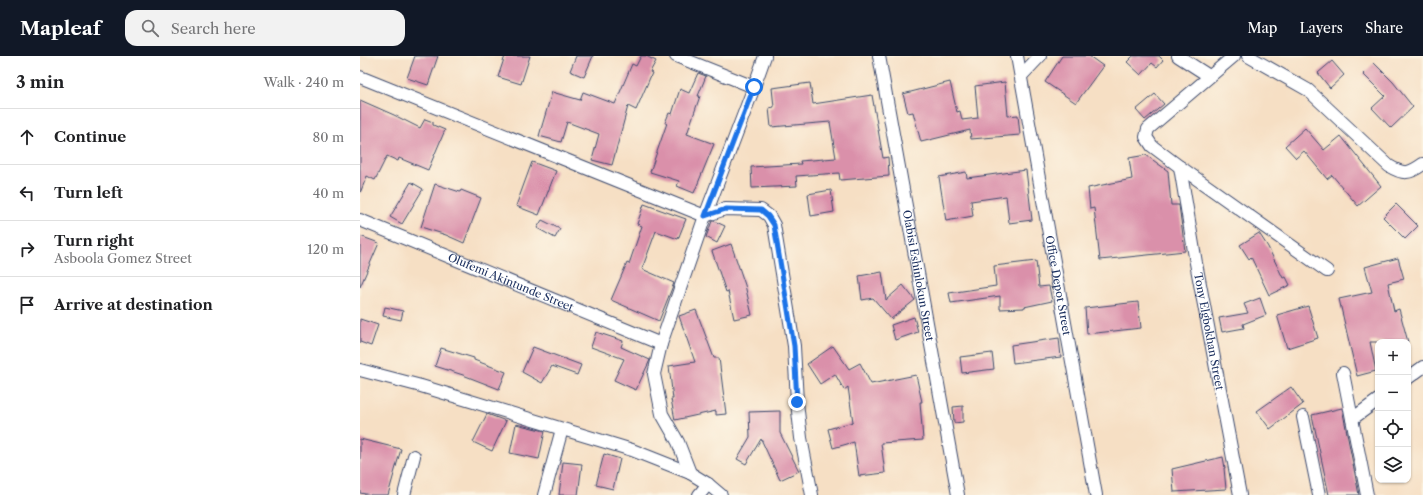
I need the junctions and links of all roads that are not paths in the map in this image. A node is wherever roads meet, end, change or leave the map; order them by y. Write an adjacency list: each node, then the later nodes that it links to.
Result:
1 (676, 56): 12 (street)
2 (765, 56): 12 (street)
3 (879, 56): 35 (street, Olabisi Eshinlokun Street)
4 (1017, 56): 9 (street)
5 (1040, 56): 9 (street)
6 (1178, 56): 10 (street)
7 (1234, 56): 10 (street)
8 (1248, 56): 13 (street)
9 (1021, 76): 36 (street, Office Depot Street)
10 (1209, 76): 14 (street)
11 (360, 77): 15 (street)
12 (754, 87): 15 (street)
13 (1423, 164)
14 (1180, 168): 17 (street); 37 (street, Tony Elgbokhan Street)
15 (705, 216): 18 (street); 34 (street)
16 (360, 220): 18 (street, Olufemi Akintunde Street)
17 (1327, 270)
18 (661, 344): 28 (street)
19 (1423, 367): 22 (street)
20 (360, 370): 26 (street)
21 (1343, 373): 25 (street)
22 (1411, 376)
23 (1375, 402): 25 (street)
24 (1303, 417): 38 (street)
25 (1352, 419): 39 (street)
26 (562, 429): 28 (street); 31 (street)
27 (414, 456): 30 (street)
28 (690, 473): 29 (street)
29 (708, 484): 32 (street); 33 (street)
30 (404, 495)
31 (544, 495)
32 (699, 495)
33 (721, 495)
34 (812, 495)
35 (958, 495)
36 (1096, 495)
37 (1240, 495)
38 (1319, 495)
39 (1367, 495)

